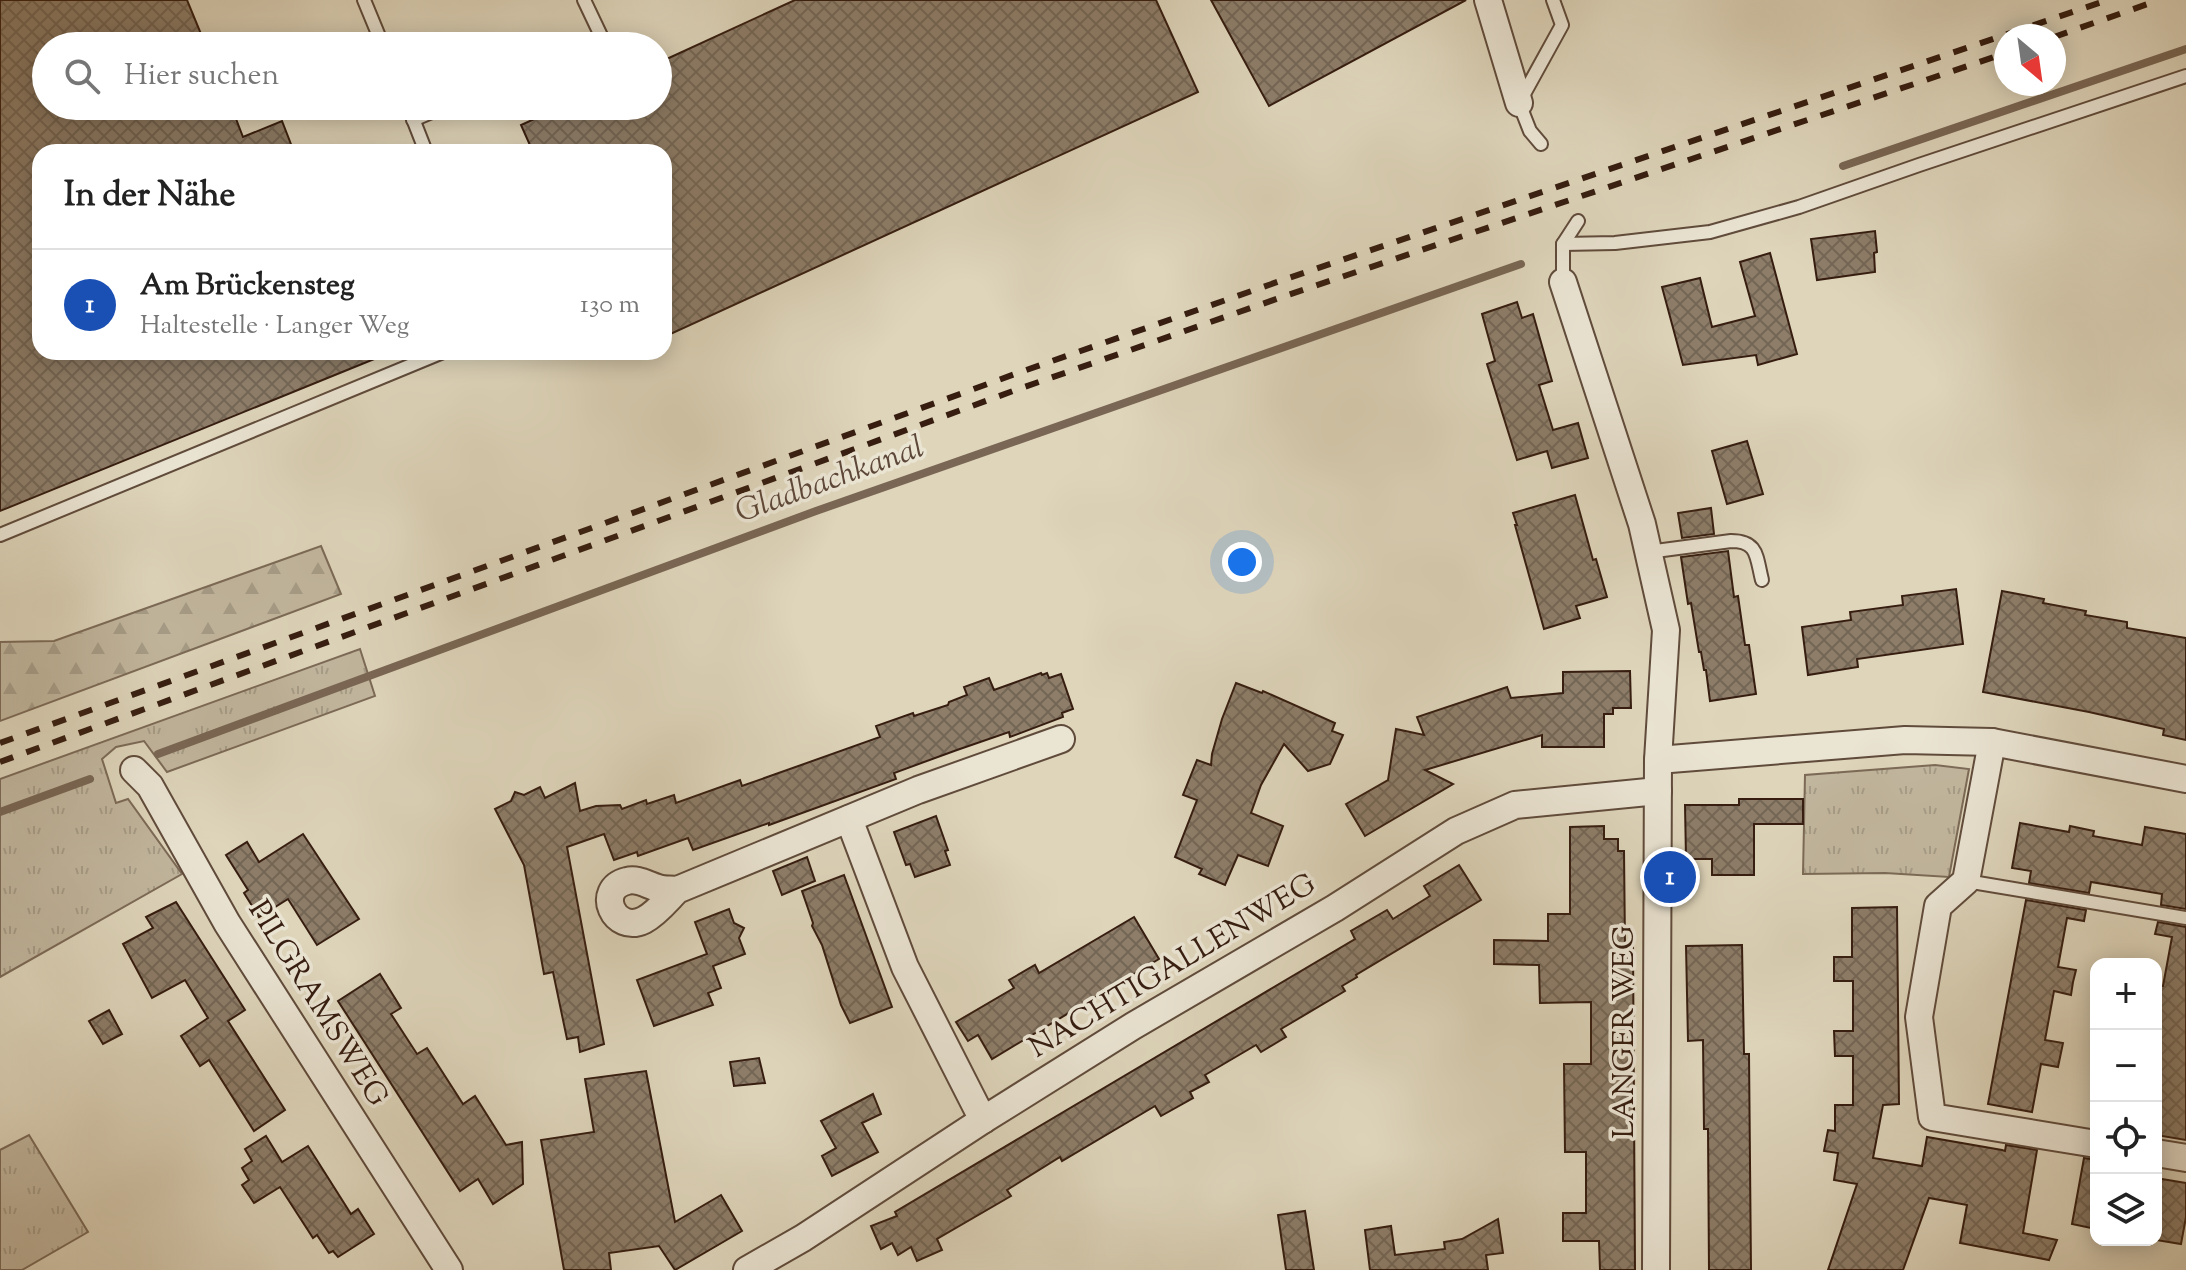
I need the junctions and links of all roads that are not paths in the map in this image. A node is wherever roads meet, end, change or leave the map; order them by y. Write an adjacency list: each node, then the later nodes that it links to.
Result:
1 (364, 0): 5 (lane)
2 (584, 0): 6 (lane)
3 (1488, 0): 8 (street)
4 (1553, 0): 8 (lane)
5 (377, 32)
6 (599, 32)
7 (2186, 76): 13 (lane)
8 (1519, 103): 11 (lane)
9 (413, 120): 10 (lane)
10 (423, 144)
11 (1541, 144)
12 (1578, 221): 13 (lane)
13 (1563, 244): 14 (lane)
14 (1563, 282): 17 (street, LANGER WEG)
15 (424, 360): 16 (lane)
16 (0, 535)
17 (1648, 552): 18 (lane); 21 (street, LANGER WEG)
18 (1762, 580)
19 (1061, 739): 25 (street)
20 (1992, 742): 21 (street); 23 (street); 26 (street)
21 (1658, 760): 24 (street, LANGER WEG)
22 (134, 770): 33 (street, PILGRAMSWEG)
23 (2186, 779)
24 (1658, 791): 29 (street, NACHTIGALLENWEG); 35 (street, LANGER WEG)
25 (849, 819): 27 (street); 29 (street)
26 (1966, 881): 28 (lane); 30 (street)
27 (677, 890)
28 (2186, 918)
29 (983, 1120): 34 (street, NACHTIGALLENWEG)
30 (2090, 1143)
31 (2162, 1154): 32 (street)
32 (2186, 1158)
33 (449, 1270)
34 (747, 1270)
35 (1656, 1270)

